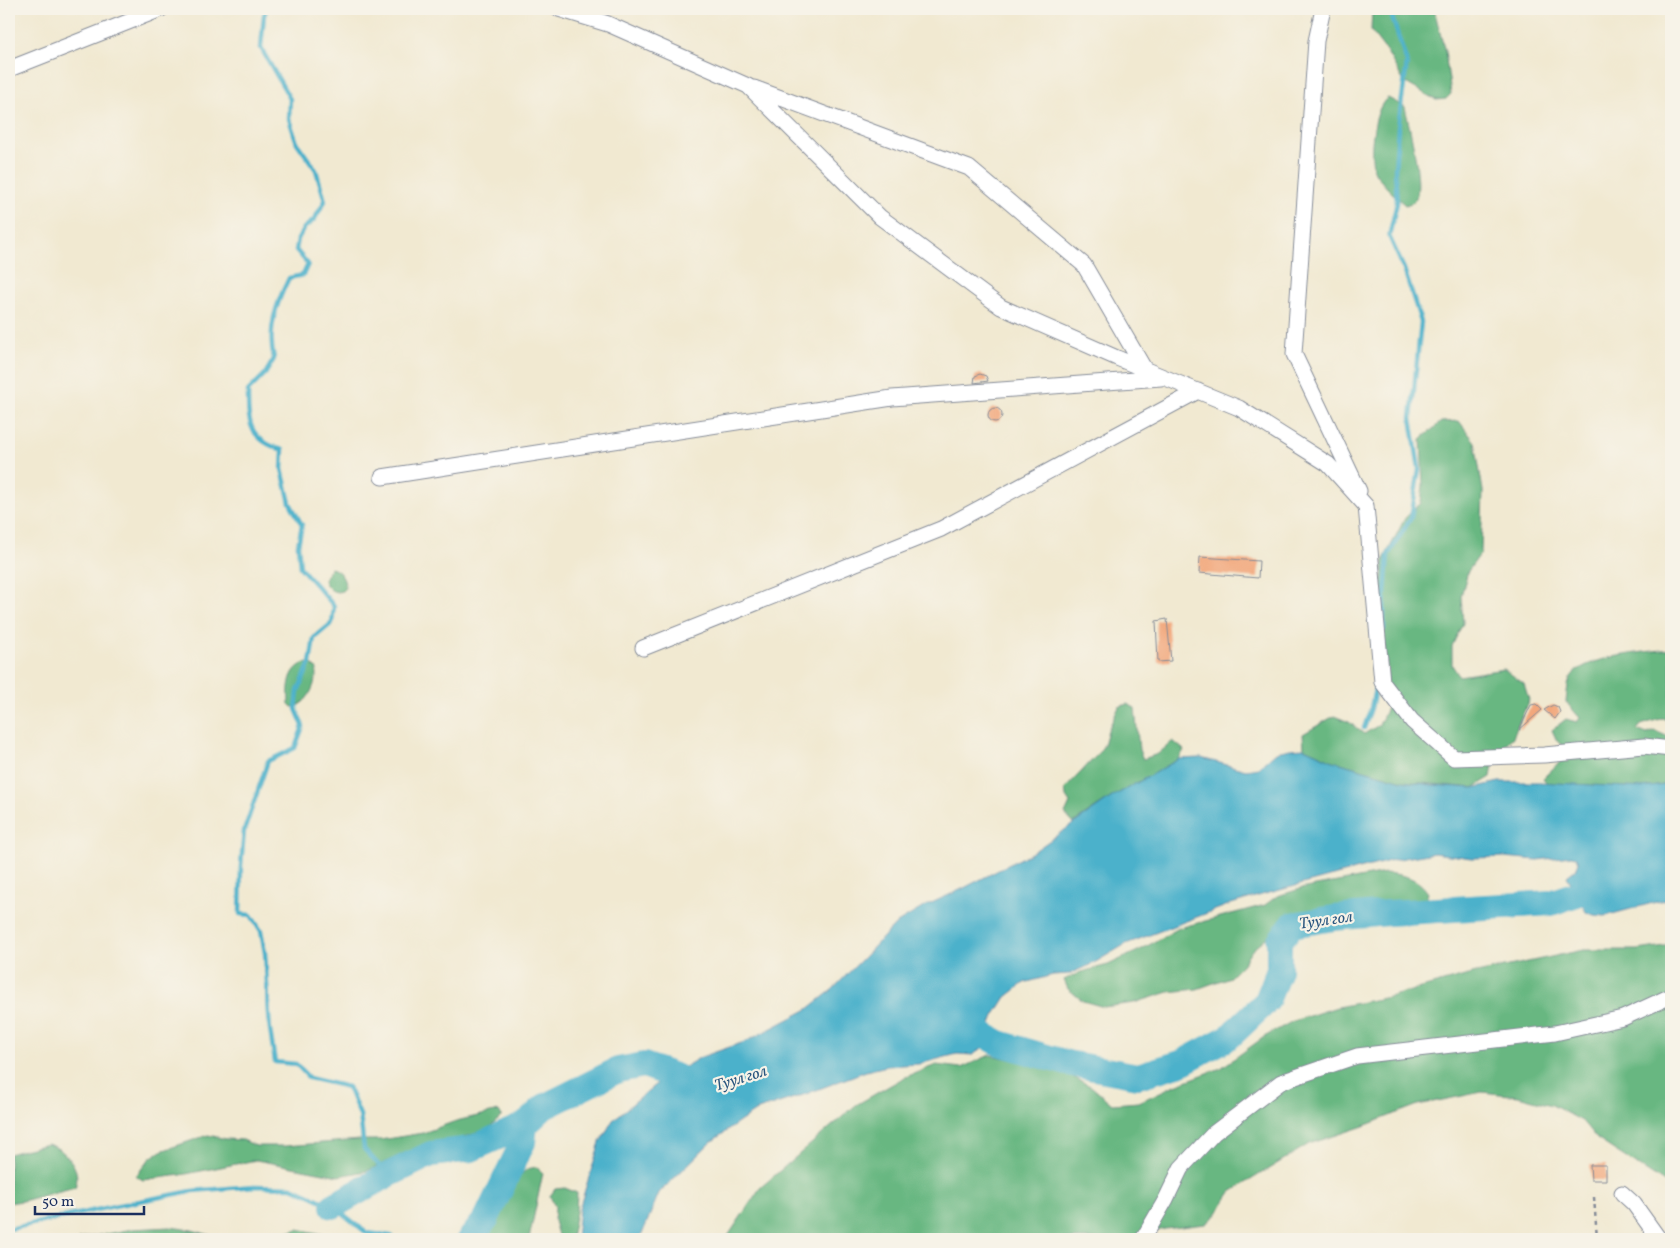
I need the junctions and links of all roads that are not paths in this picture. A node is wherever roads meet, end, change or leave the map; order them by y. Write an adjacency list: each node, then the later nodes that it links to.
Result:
1 (161, 9): 4 (street)
2 (559, 9): 5 (street)
3 (1323, 9): 10 (street)
4 (9, 69)
5 (748, 86): 6 (street); 6 (street)
6 (1145, 370): 7 (street)
7 (1165, 378): 8 (street); 9 (street)
8 (1198, 392): 10 (street); 11 (street)
9 (382, 477)
10 (1366, 506): 12 (street)
11 (643, 648)
12 (1671, 749)
13 (1671, 996): 15 (street)
14 (1622, 1193): 16 (street)
15 (1143, 1239)
16 (1659, 1239)

